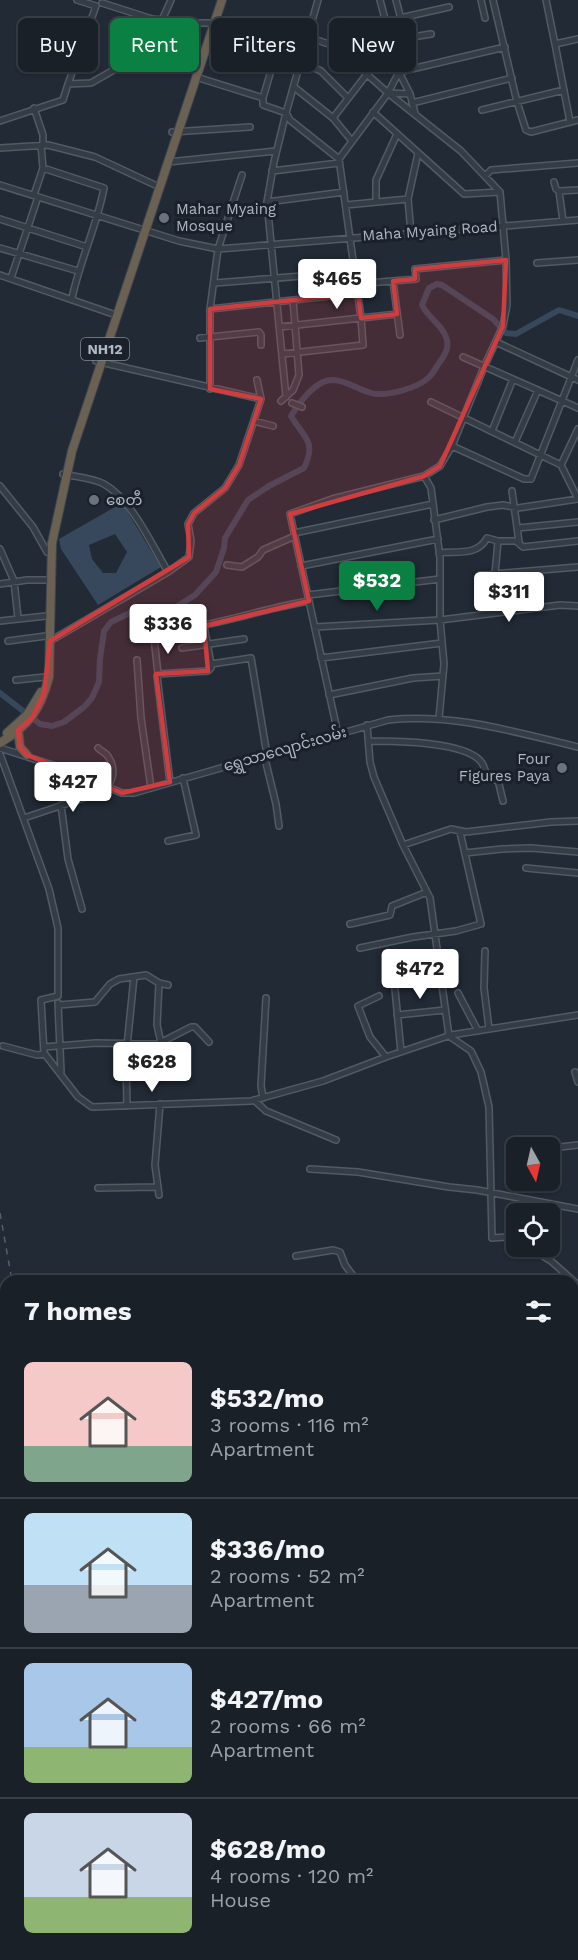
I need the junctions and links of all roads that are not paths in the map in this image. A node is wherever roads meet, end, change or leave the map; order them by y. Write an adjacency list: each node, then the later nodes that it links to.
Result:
1 (77, 0): 12 (street)
2 (171, 0): 11 (street)
3 (216, 0): 18 (highway, NH12)
4 (222, 0): 31 (highway, NH12)
5 (318, 0): 14 (street)
6 (380, 0): 15 (street)
7 (396, 0): 16 (street)
8 (481, 0): 17 (street)
9 (493, 0): 24 (street)
10 (546, 0): 23 (street)
11 (104, 1): 12 (street)
12 (96, 6): 33 (street)
13 (449, 7): 16 (street)
14 (313, 18)
15 (385, 18)
16 (400, 18)
17 (485, 18)
18 (209, 23): 33 (street); 52 (highway, NH12)
19 (430, 34): 20 (street)
20 (416, 36)
21 (317, 39): 30 (street)
22 (578, 39): 23 (street)
23 (555, 44): 35 (street)
24 (505, 47): 25 (street); 32 (street)
25 (416, 68)
26 (317, 69): 39 (street)
27 (270, 72): 38 (street)
28 (298, 72): 34 (street)
29 (399, 72): 36 (street); 37 (street)
30 (367, 74): 36 (street); 39 (street)
31 (196, 77): 38 (street); 52 (highway, NH12)
32 (512, 78): 40 (street); 41 (street)
33 (68, 84): 42 (street)
34 (294, 87): 45 (street); 47 (street)
35 (564, 90): 40 (street); 50 (street)
36 (388, 93): 37 (street); 44 (street); 46 (street)
37 (410, 94): 41 (street)
38 (263, 98): 45 (street)
39 (348, 98): 47 (street)
40 (517, 102): 43 (street); 50 (street)
41 (412, 104): 46 (street)
42 (34, 108): 49 (street); 55 (street)
43 (482, 110)
44 (373, 112): 53 (street); 54 (street)
45 (286, 113): 57 (street); 59 (street)
46 (415, 114): 65 (street)
47 (333, 118): 54 (street)
48 (578, 120): 50 (street)
49 (0, 121)
50 (570, 122)
51 (250, 127): 52 (street)
52 (175, 132): 60 (highway, NH12); 68 (highway, NH12)
53 (397, 134): 58 (street); 76 (street)
54 (351, 140): 59 (street)
55 (42, 145): 56 (street); 62 (street); 68 (street)
56 (0, 148)
57 (276, 151): 60 (street); 63 (street)
58 (418, 153): 72 (street); 74 (street)
59 (339, 161): 63 (street); 71 (street)
60 (167, 162): 84 (highway, NH12)
61 (578, 163): 65 (street)
62 (43, 168): 73 (street); 78 (street)
63 (272, 171): 75 (street)
64 (242, 176): 90 (street)
65 (485, 176): 72 (street)
66 (554, 182): 70 (street)
67 (0, 184): 73 (street, Maha Myaing Road)
68 (155, 185): 84 (highway, NH12)
69 (578, 190): 70 (street)
70 (559, 191): 81 (street)
71 (344, 192): 75 (street); 77 (street)
72 (500, 192): 82 (street)
73 (36, 196): 78 (street, Maha Myaing Road); 83 (street)
74 (408, 199): 76 (street); 85 (street)
75 (267, 202): 87 (street)
76 (376, 202): 77 (street)
77 (346, 205): 86 (street)
78 (99, 215): 84 (street, Maha Myaing Road); 88 (street)
79 (0, 219): 83 (street)
80 (578, 220): 81 (street, Maha Myaing Road)
81 (563, 221): 82 (street, Maha Myaing Road)
82 (503, 226): 85 (street, Maha Myaing Road); 92 (street)
83 (28, 227): 88 (street); 91 (street)
84 (143, 229): 90 (street, Maha Myaing Road); 108 (highway, NH12); 122 (highway, NH12)
85 (411, 233): 86 (street, Maha Myaing Road)
86 (350, 238): 87 (street, Maha Myaing Road); 102 (street)
87 (269, 245): 90 (street, Maha Myaing Road); 98 (street)
88 (87, 247): 95 (street)
89 (0, 248): 91 (street)
90 (218, 249): 101 (street)
91 (20, 254): 95 (street); 99 (street)
92 (506, 260): 100 (street); 116 (street)
93 (578, 260): 94 (street)
94 (537, 263)
95 (78, 271): 104 (street)
96 (0, 275): 99 (street)
97 (302, 276): 98 (street)
98 (273, 277): 101 (street); 106 (street)
99 (11, 278): 104 (street)
100 (393, 281): 102 (street); 109 (street)
101 (215, 283): 107 (street)
102 (357, 284): 103 (street)
103 (358, 293): 105 (street); 110 (street)
104 (72, 298): 108 (street)
105 (293, 300): 106 (street); 111 (street)
106 (276, 302): 107 (street); 112 (street)
107 (210, 309): 114 (street)
108 (113, 314): 122 (highway, NH12)
109 (397, 314): 110 (street); 113 (street)
110 (362, 318): 111 (street); 118 (street)
111 (295, 326): 112 (street); 118 (street)
112 (279, 327): 119 (street)
113 (400, 335)
114 (211, 336): 115 (street); 117 (street); 127 (street)
115 (200, 338)
116 (496, 341): 123 (street); 124 (street)
117 (261, 345)
118 (297, 353): 119 (street); 119 (street)
119 (283, 354)
120 (463, 357): 123 (street)
121 (578, 360): 124 (street)
122 (99, 362): 127 (street); 144 (highway, NH12)
123 (484, 367): 125 (street); 135 (street)
124 (575, 378): 130 (street)
125 (513, 379): 128 (street); 139 (street)
126 (257, 380): 129 (street)
127 (210, 389): 129 (street)
128 (538, 390): 130 (street); 140 (street)
129 (261, 399): 136 (street)
130 (562, 401): 134 (street); 142 (street)
131 (431, 402): 135 (street)
132 (292, 403): 133 (street)
133 (302, 407)
134 (578, 408)
135 (464, 417): 139 (street); 141 (street)
136 (254, 421): 137 (street); 165 (street)
137 (273, 426)
138 (578, 429): 143 (street)
139 (492, 431): 140 (street)
140 (515, 442): 142 (street)
141 (452, 446): 142 (street); 145 (street)
142 (540, 455): 143 (street)
143 (561, 465): 148 (street)
144 (65, 474): 160 (highway, NH12); 165 (street); 169 (highway, NH12)
145 (424, 476): 149 (street); 154 (street)
146 (0, 486): 160 (street)
147 (512, 491): 150 (street)
148 (578, 499): 150 (street)
149 (433, 504): 151 (street); 154 (street)
150 (515, 507): 151 (street); 153 (street)
151 (434, 520): 155 (street)
152 (578, 522): 153 (street)
153 (518, 528): 158 (street)
154 (295, 535): 162 (street); 163 (street)
155 (438, 539): 161 (street); 163 (street)
156 (578, 540): 158 (street)
157 (498, 541): 158 (street); 161 (street); 166 (street)
158 (519, 542)
159 (0, 549): 170 (street)
160 (47, 552): 169 (highway, NH12)
161 (439, 553): 168 (street)
162 (227, 565)
163 (302, 566): 172 (street)
164 (578, 567): 166 (street)
165 (168, 572): 182 (street)
166 (495, 574): 167 (street); 174 (street)
167 (481, 575)
168 (440, 579): 172 (street); 177 (street)
169 (49, 580): 170 (street); 175 (highway, NH12); 182 (highway, NH12)
170 (14, 581): 171 (street); 176 (street)
171 (0, 584)
172 (308, 598): 179 (street); 180 (street)
173 (578, 606): 174 (street)
174 (496, 613): 177 (street)
175 (46, 616): 176 (street); 182 (highway, NH12)
176 (18, 618): 178 (street)
177 (440, 620): 180 (street); 186 (street)
178 (0, 621)
179 (204, 626): 181 (street); 187 (street)
180 (315, 627): 189 (street)
181 (181, 629)
182 (48, 638): 185 (street); 194 (highway, NH12); 197 (highway, NH12)
183 (154, 638): 192 (street)
184 (244, 639): 187 (street)
185 (8, 641)
186 (442, 643): 189 (street); 193 (street)
187 (207, 645): 188 (street); 191 (street)
188 (182, 648)
189 (321, 658): 196 (street)
190 (136, 660): 215 (street)
191 (211, 664): 192 (street); 211 (street)
192 (159, 674): 213 (street)
193 (443, 676): 196 (street); 199 (street)
194 (45, 677): 195 (street); 197 (highway, NH12)
195 (16, 680)
196 (329, 695): 202 (street)
197 (36, 706): 198 (highway, NH12)
198 (29, 716): 201 (highway, NH12); 203 (highway, NH12)
199 (439, 718): 200 (street, ရွှေသာလျောင်းလမ်း); 206 (street, ရွှေသာလျောင်းလမ်း)
200 (367, 725): 202 (street, ရွှေသာလျောင်းလမ်း); 204 (street)
201 (18, 730): 205 (highway, NH12); 210 (highway)
202 (338, 734): 211 (street, ရွှေသာလျောင်းလမ်း)
203 (0, 738)
204 (369, 741): 216 (street); 223 (street)
205 (0, 743)
206 (578, 747)
207 (0, 748): 210 (street, ရွှေသာလျောင်းလမ်း)
208 (98, 748): 214 (street)
209 (0, 754): 218 (street)
210 (27, 755): 214 (street, ရွှေသာလျောင်းလမ်း)
211 (266, 755): 212 (street, ရွှေသာလျောင်းလမ်း); 220 (street)
212 (183, 778): 213 (street, ရွှေသာလျောင်းလမ်း); 222 (street)
213 (170, 782): 215 (street, ရွှေသာလျောင်းလမ်း)
214 (109, 787): 215 (street, ရွှေသာလျောင်းလမ်း); 217 (street)
215 (151, 788)
216 (503, 801)
217 (61, 804): 218 (street); 229 (street)
218 (24, 818): 239 (street)
219 (578, 821): 221 (street)
220 (279, 826)
221 (460, 832): 223 (street); 225 (street)
222 (168, 841)
223 (403, 845): 228 (street)
224 (578, 852): 225 (street)
225 (465, 854): 231 (street)
226 (526, 868): 227 (street)
227 (578, 873)
228 (427, 892): 230 (street); 231 (street)
229 (82, 909)
230 (350, 924)
231 (435, 933): 232 (street); 234 (street)
232 (360, 948)
233 (485, 951): 246 (street)
234 (439, 961): 243 (street); 244 (street)
235 (134, 977): 236 (street); 242 (street); 251 (street)
236 (159, 983): 237 (street); 250 (street)
237 (168, 985)
238 (458, 993): 247 (street)
239 (58, 996): 242 (street); 254 (street)
240 (379, 996): 256 (street)
241 (266, 998): 260 (street)
242 (58, 1005): 252 (street)
243 (445, 1010): 244 (street); 248 (street)
244 (397, 1015): 255 (street)
245 (578, 1015): 246 (street)
246 (489, 1029): 247 (street)
247 (478, 1031): 248 (street)
248 (449, 1036): 255 (street); 270 (street)
249 (208, 1042): 250 (street)
250 (161, 1043): 251 (street)
251 (127, 1044): 252 (street); 263 (street)
252 (60, 1045): 254 (street); 258 (street)
253 (3, 1046): 254 (street)
254 (45, 1050): 258 (street)
255 (400, 1052): 256 (street)
256 (386, 1057): 260 (street)
257 (575, 1072): 259 (street)
258 (62, 1074): 263 (street)
259 (578, 1082)
260 (263, 1098): 261 (street)
261 (254, 1100): 262 (street); 264 (street)
262 (160, 1104): 263 (street); 268 (street)
263 (127, 1106)
264 (336, 1140)
265 (578, 1146): 266 (street)
266 (560, 1147)
267 (310, 1169): 270 (street)
268 (157, 1187): 269 (street); 271 (street)
269 (99, 1188)
270 (493, 1193): 272 (street); 273 (street)
271 (159, 1196)
272 (578, 1209)
273 (506, 1237)
274 (296, 1256): 276 (street)
275 (544, 1257): 277 (street)
276 (352, 1275)
277 (566, 1275)

